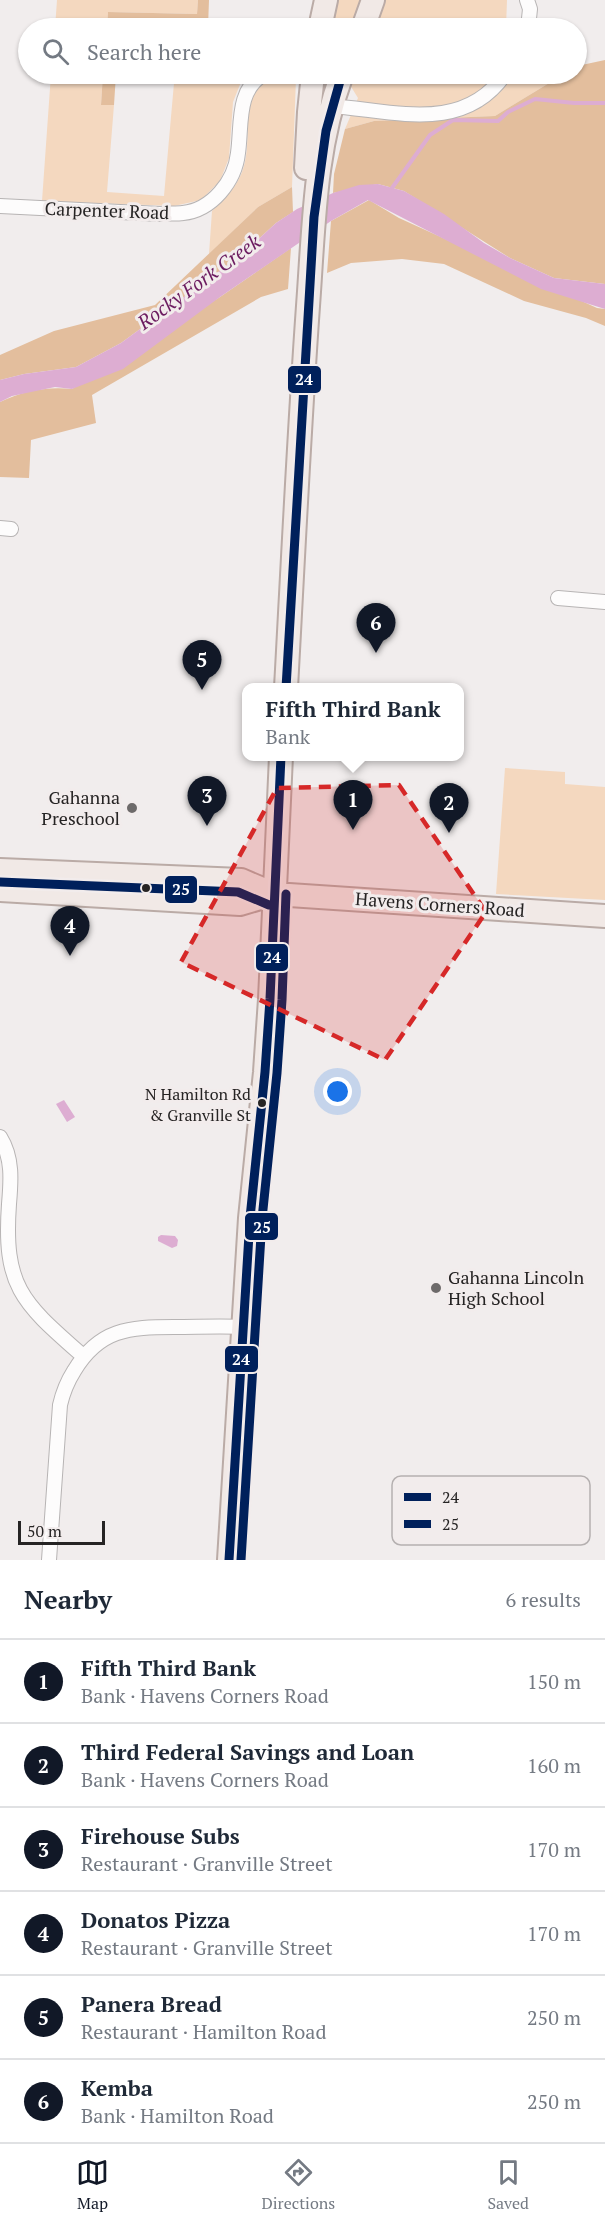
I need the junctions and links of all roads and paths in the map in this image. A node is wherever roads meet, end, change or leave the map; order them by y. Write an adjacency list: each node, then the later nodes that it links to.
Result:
1 (326, 0): 5 (main road)
2 (366, 0): 6 (main road)
3 (373, 0): 7 (main road)
4 (527, 0): 8 (street)
5 (322, 18)
6 (361, 18)
7 (367, 18)
8 (529, 18)
9 (253, 84): 15 (street, Carpenter Road)
10 (312, 84): 14 (main road)
11 (338, 84): 13 (main road)
12 (497, 84): 13 (street)
13 (330, 106): 14 (main road)
14 (313, 164): 18 (main road)
15 (0, 206)
16 (558, 598): 17 (street)
17 (605, 602)
18 (286, 683)
19 (281, 761): 22 (main road)
20 (0, 870): 22 (main road)
21 (0, 890): 22 (main road)
22 (274, 894): 23 (main road, Havens Corners Road); 26 (main road)
23 (605, 916)
24 (0, 1137): 25 (street)
25 (4, 1233): 27 (street)
26 (244, 1327): 27 (street); 29 (main road)
27 (83, 1356): 28 (street)
28 (49, 1560)
29 (228, 1560)

